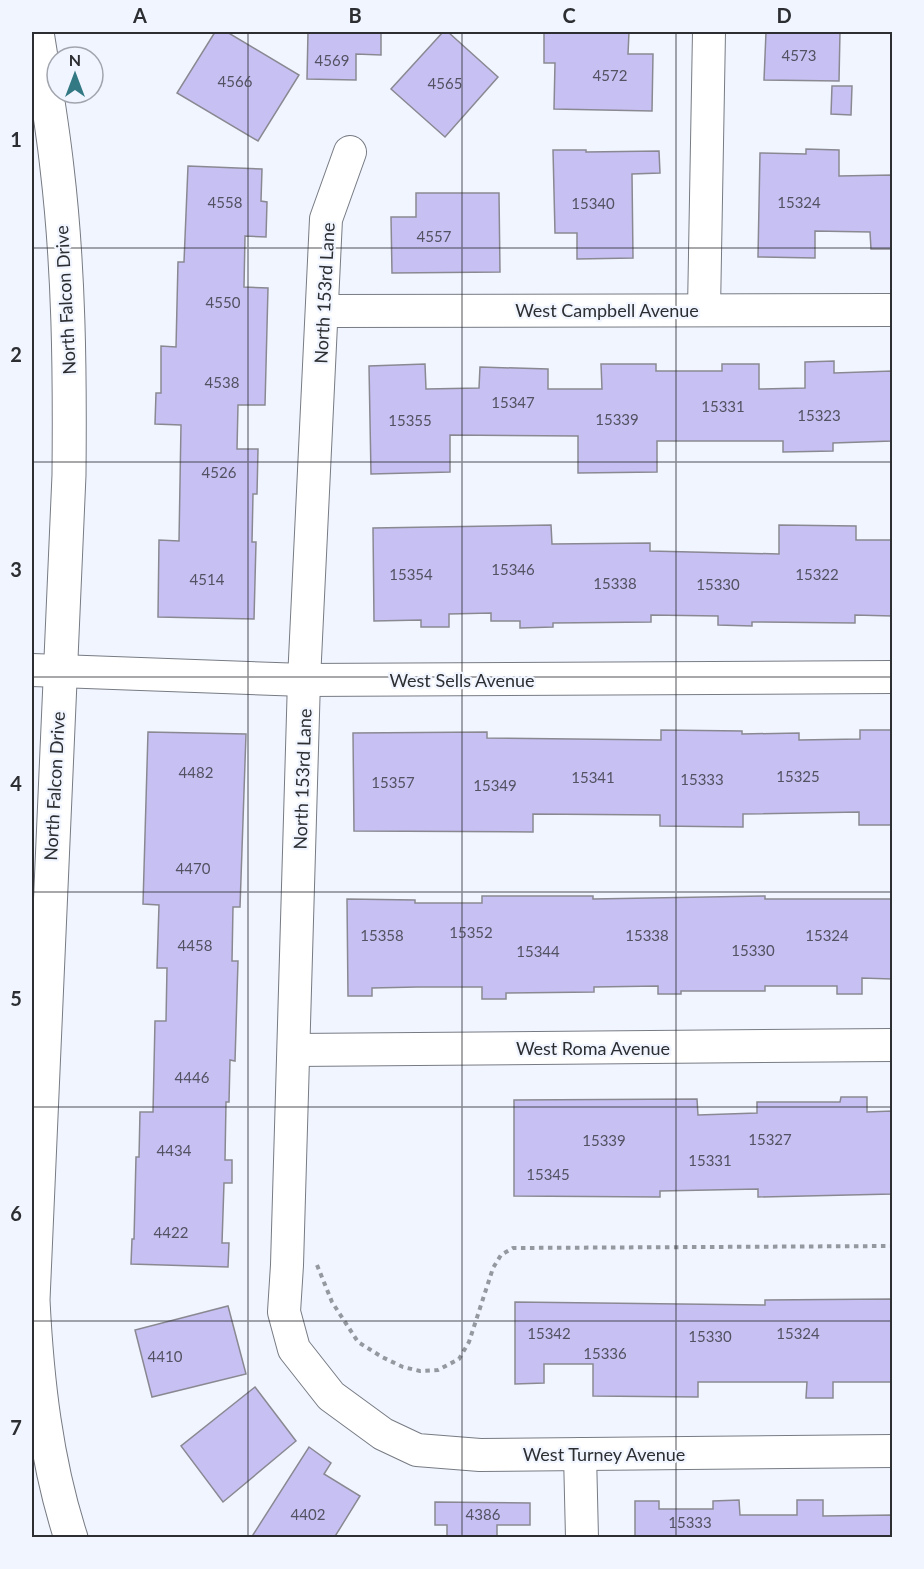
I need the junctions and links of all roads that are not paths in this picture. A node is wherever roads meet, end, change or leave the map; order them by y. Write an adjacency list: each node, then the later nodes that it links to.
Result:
1 (37, 32): 7 (street, North Falcon Drive)
2 (709, 32): 4 (street)
3 (350, 152): 6 (street, North 153rd Lane)
4 (704, 310): 5 (street, West Campbell Avenue); 6 (street, West Campbell Avenue)
5 (892, 310)
6 (322, 311): 9 (street, North 153rd Lane)
7 (46, 670): 9 (street, West Sells Avenue); 15 (street, North Falcon Drive)
8 (892, 678): 9 (street, West Sells Avenue)
9 (304, 680): 11 (street, North 153rd Lane)
10 (892, 1045): 11 (street, West Roma Avenue)
11 (294, 1050): 12 (street, North 153rd Lane)
12 (331, 1396): 14 (street, West Turney Avenue)
13 (892, 1452): 14 (street, West Turney Avenue)
14 (580, 1454): 16 (street)
15 (71, 1538)
16 (582, 1538)

